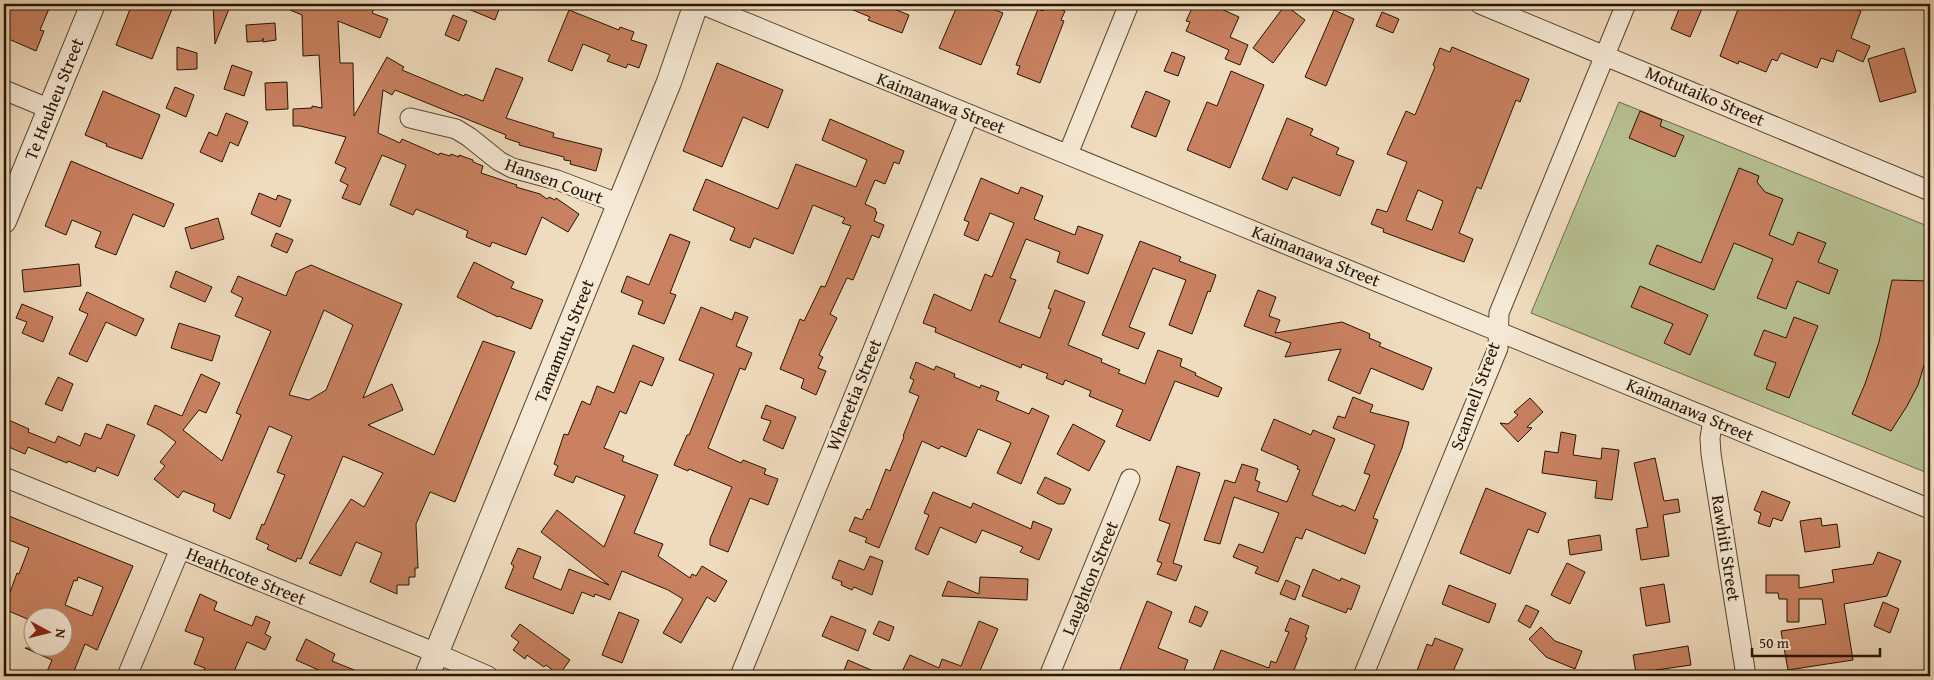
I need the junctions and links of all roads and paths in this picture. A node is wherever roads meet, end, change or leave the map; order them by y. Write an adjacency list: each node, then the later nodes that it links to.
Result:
1 (93, 4): 9 (street, Te Heuheu Street)
2 (696, 4): 14 (street, Tamamutu Street)
3 (701, 4): 10 (street, Kaimanawa Street)
4 (1129, 4): 12 (street)
5 (1480, 4): 7 (street, Motutaiko Street)
6 (1626, 4): 7 (street, Scannell Street)
7 (1605, 54): 13 (street, Motutaiko Street); 16 (street, Scannell Street)
8 (4, 90): 9 (street)
9 (50, 109): 15 (street, Te Heuheu Street)
10 (969, 114): 12 (street, Kaimanawa Street); 26 (street, Wheretia Street)
11 (410, 118): 14 (street, Hansen Court)
12 (1068, 154): 16 (street, Kaimanawa Street)
13 (1930, 191)
14 (620, 204): 22 (street, Tamamutu Street)
15 (4, 221)
16 (1498, 331): 17 (street, Kaimanawa Street); 28 (street, Scannell Street)
17 (1713, 420): 20 (street, Kaimanawa Street); 29 (street, Rawhiti Street)
18 (4, 477): 21 (street, Heathcote Street)
19 (1130, 479): 27 (street, Laughton Street)
20 (1930, 510)
21 (180, 549): 22 (street, Heathcote Street); 23 (street)
22 (436, 654): 24 (street, Tamamutu Street); 25 (street, Heathcote Street)
23 (126, 676)
24 (427, 676)
25 (488, 676)
26 (740, 676)
27 (1050, 676)
28 (1363, 676)
29 (1746, 676)

